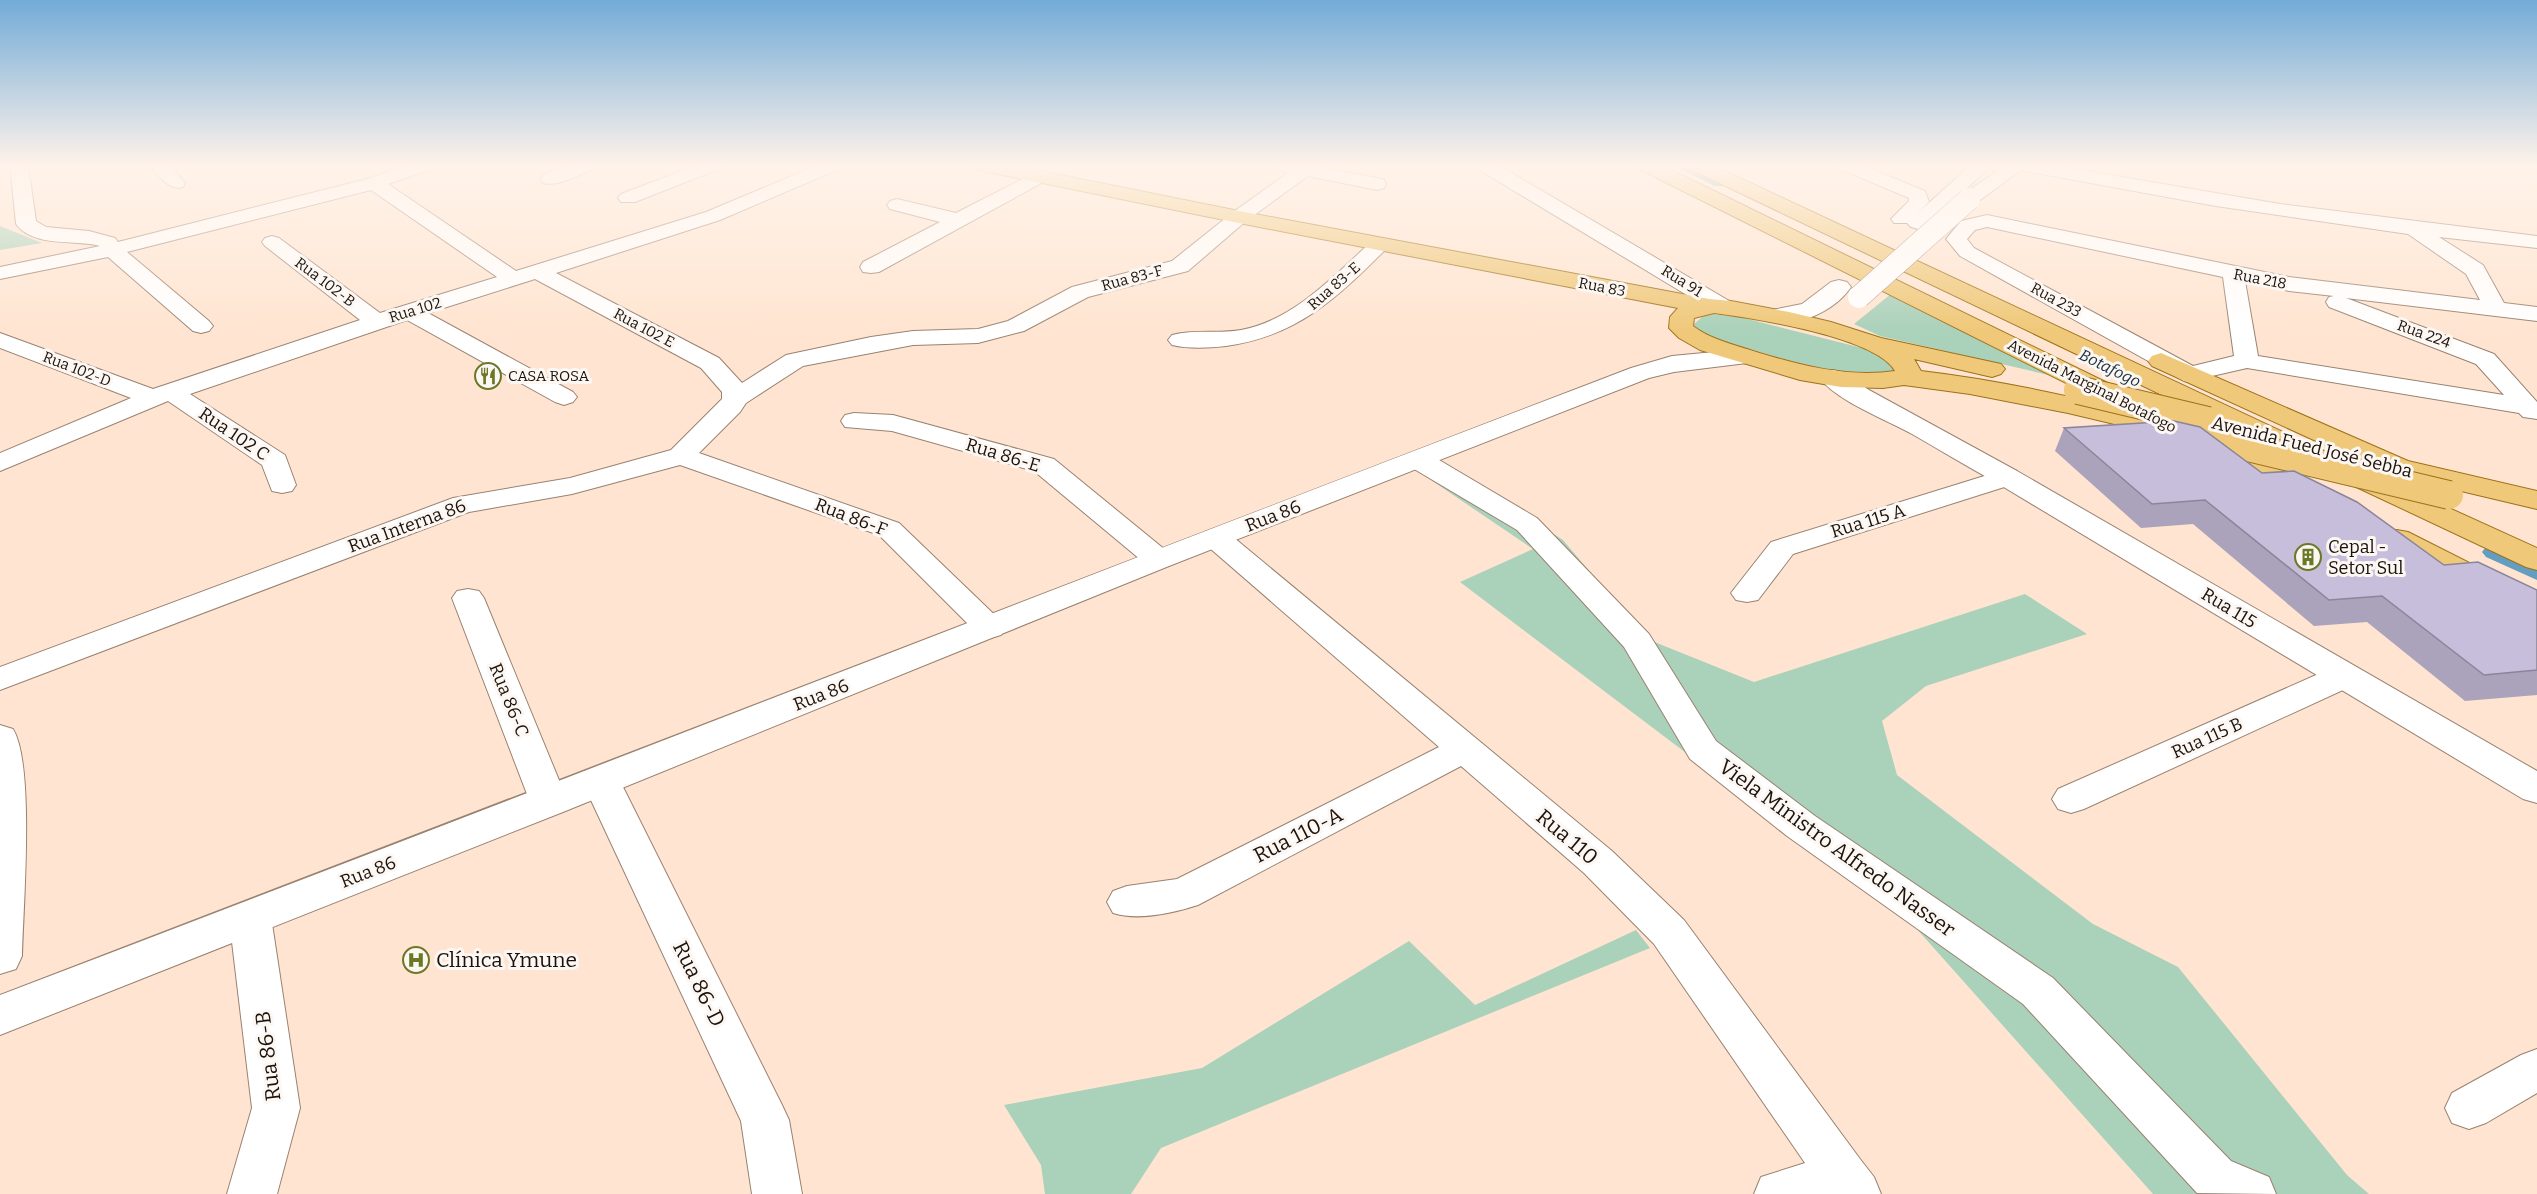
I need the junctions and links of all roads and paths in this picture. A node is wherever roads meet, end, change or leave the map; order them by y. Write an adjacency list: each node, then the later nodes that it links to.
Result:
1 (26, 221): 20 (street)
2 (223, 221): 20 (street)
3 (429, 221): 26 (street)
4 (699, 221): 24 (street, Rua 102)
5 (957, 221): 21 (street)
6 (1235, 221): 42 (street, Rua 83-F)
7 (1258, 221): 19 (main road, Rua 83)
8 (1575, 221): 29 (main road, Rua 91)
9 (1758, 221): 61 (main road, Avenida Marginal Botafogo)
10 (1814, 221): 66 (main road, Avenida Marginal Botafogo)
11 (1842, 221): 45 (main road)
12 (1910, 221): 28 (main road)
13 (1941, 221): 28 (main road, bridge)
14 (1987, 221): 25 (street, Rua 218); 45 (street, Rua 233)
15 (2346, 221): 16 (street)
16 (2414, 230): 18 (street); 30 (street)
17 (272, 242): 34 (street, Rua 102-B)
18 (2537, 242)
19 (1380, 244): 22 (main road, Rua 83); 39 (street, Rua 83-E)
20 (112, 250): 23 (street); 35 (street)
21 (871, 267)
22 (1497, 267): 29 (main road, Rua 83); 36 (main road, Rua 83)
23 (0, 273)
24 (538, 273): 26 (street, Rua 102); 50 (street, Rua 102 E)
25 (2233, 273): 27 (street, Rua 218); 43 (street)
26 (515, 280): 31 (street, Rua 102)
27 (2289, 284): 30 (street, Rua 218); 51 (street, Rua 224)
28 (1849, 292): 33 (main road); 37 (main road)
29 (1715, 307): 33 (main road, Rua 83); 36 (main road)
30 (2496, 309): 32 (street, Rua 218)
31 (410, 312): 34 (street, Rua 102); 49 (street)
32 (2537, 314)
33 (1776, 316): 37 (main road, Rua 83)
34 (377, 322): 48 (street, Rua 102)
35 (201, 326)
36 (1683, 328): 41 (main road, Rua 83); 44 (main road, Rua 86)
37 (1847, 334): 40 (main road, Rua 83)
38 (0, 340): 48 (street, Rua 102-D)
39 (1180, 340)
40 (1877, 343): 47 (main road); 57 (main road, Avenida Fued José Sebba, bridge)
41 (1746, 357): 44 (main road, Rua 86); 46 (main road, Avenida Fued José Sebba)
42 (795, 360): 50 (street, Rua Interna 86)
43 (2247, 361): 45 (street); 51 (street)
44 (1640, 373): 55 (main road, Rua 86)
45 (2193, 376): 57 (main road)
46 (1833, 378): 47 (main road, Avenida Fued José Sebba); 53 (main road, Rua 115)
47 (1898, 379): 53 (main road); 62 (main road, Avenida Fued José Sebba, bridge)
48 (163, 396): 56 (street, Rua 102); 59 (street, Rua 102 C)
49 (564, 397)
50 (735, 399): 54 (street, Rua Interna 86)
51 (2532, 412)
52 (854, 421): 65 (street, Rua 86-E)
53 (1920, 427): 58 (main road, Rua 115)
54 (681, 456): 70 (street, Rua 86-F); 72 (street, Rua Interna 86)
55 (1419, 460): 64 (main road, Rua 86); 89 (street, Viela Ministro Alfredo Nasser)
56 (0, 463)
57 (2399, 468): 60 (main road, Avenida Fued José Sebba)
58 (2007, 477): 67 (street, Rua 115 A); 71 (main road, Rua 115)
59 (282, 485)
60 (2537, 500)
61 (2325, 503)
62 (2537, 513)
63 (2378, 530): 69 (main road)
64 (1216, 538): 65 (main road, Rua 86); 74 (street, Rua 110)
65 (1158, 559): 70 (main road, Rua 86)
66 (2537, 560)
67 (1747, 593)
68 (468, 598): 78 (street, Rua 86-C)
69 (2537, 610)
70 (990, 628): 75 (main road, Rua 86)
71 (2344, 676): 76 (main road, Rua 115); 77 (street, Rua 115 B)
72 (0, 679)
73 (0, 738): 81 (main road)
74 (1464, 749): 79 (street, Rua 110-A); 85 (street, Rua 110)
75 (601, 781): 78 (main road, Rua 86); 87 (street, Rua 86-D)
76 (2537, 789)
77 (2071, 799)
78 (549, 802): 80 (main road, Rua 86)
79 (1126, 902)
80 (250, 917): 82 (main road, Rua 86); 86 (street, Rua 86-B)
81 (0, 956)
82 (0, 1015)
83 (2537, 1069): 84 (street)
84 (2469, 1107)
85 (1850, 1184): 88 (street)
86 (252, 1194)
87 (777, 1194)
88 (1779, 1194)
89 (2251, 1194)

